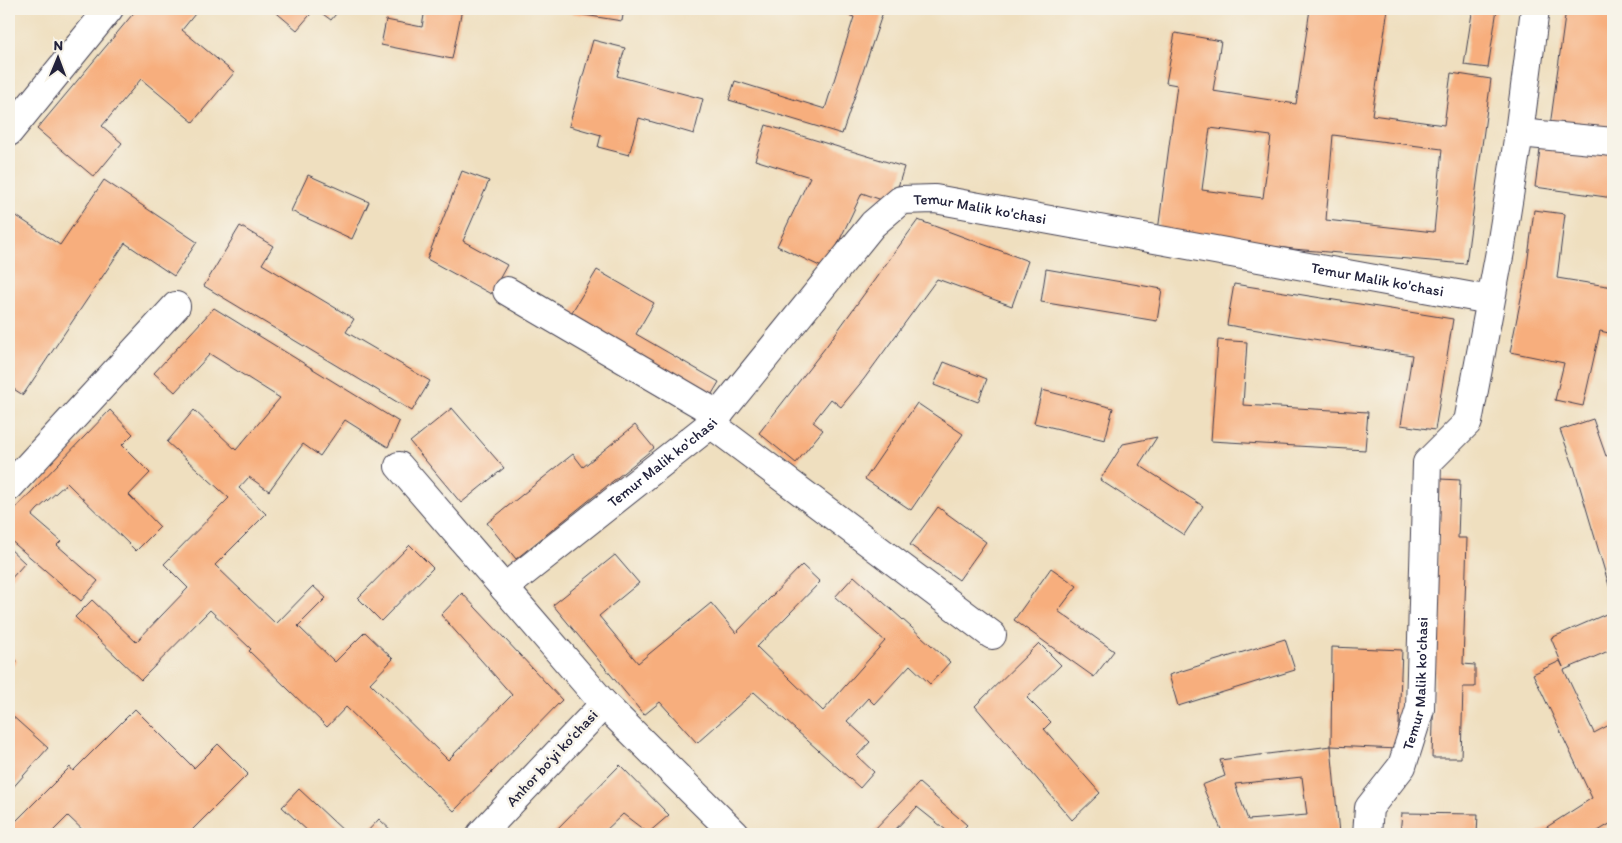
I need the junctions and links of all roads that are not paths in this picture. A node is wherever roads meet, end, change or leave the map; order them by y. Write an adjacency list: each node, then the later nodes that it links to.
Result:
1 (109, 9): 3 (street)
2 (1535, 9): 4 (street, Temur Malik ko'chasi)
3 (9, 132)
4 (1519, 133): 5 (street); 7 (street, Temur Malik ko'chasi)
5 (1613, 142)
6 (507, 291): 9 (street)
7 (1490, 300): 9 (street, Temur Malik ko'chasi); 17 (street, Temur Malik ko'chasi)
8 (176, 306): 11 (street)
9 (715, 420): 12 (street, Temur Malik ko'chasi); 13 (street)
10 (399, 466): 12 (street)
11 (9, 487)
12 (504, 588): 14 (street)
13 (992, 635)
14 (604, 704): 15 (street, Anhor boʻyi koʻchasi); 16 (street)
15 (481, 834)
16 (735, 834)
17 (1367, 834)

